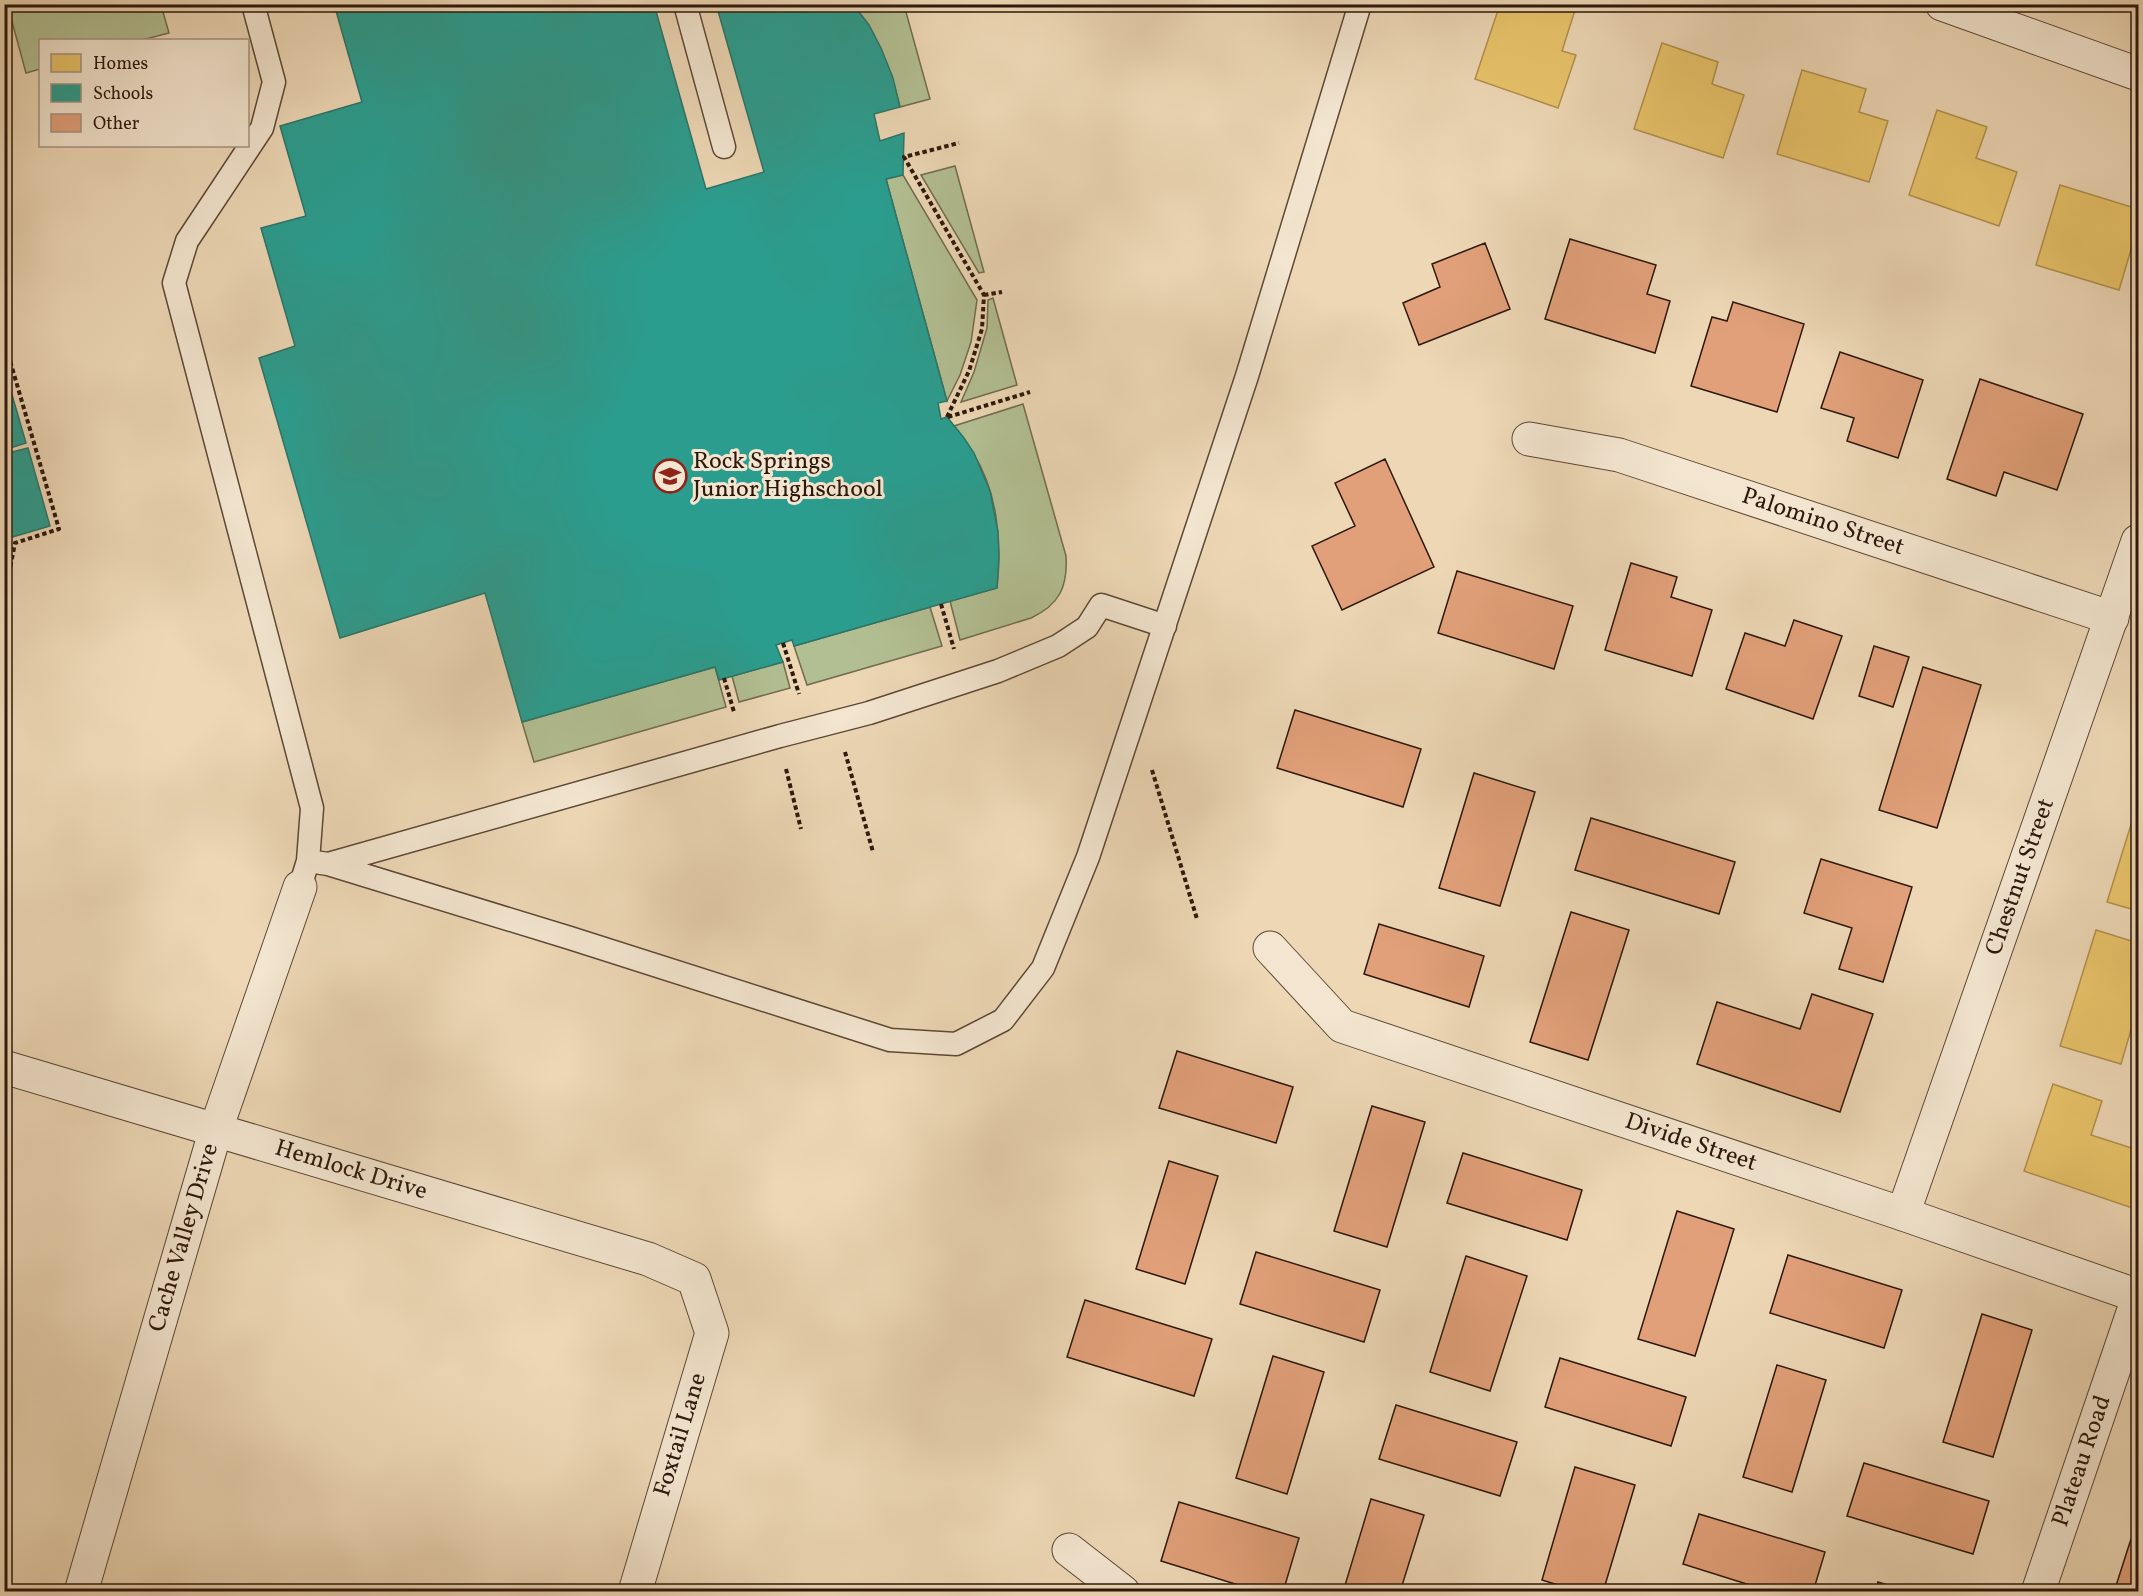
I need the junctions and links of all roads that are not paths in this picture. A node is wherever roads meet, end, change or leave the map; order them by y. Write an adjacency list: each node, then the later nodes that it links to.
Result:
1 (253, 4): 7 (lane)
2 (685, 4): 8 (lane)
3 (1360, 4): 12 (lane)
4 (1942, 4): 5 (street)
5 (2139, 74)
6 (249, 147): 13 (lane)
7 (249, 147)
8 (724, 147)
9 (1529, 439): 11 (street, Palomino Street)
10 (2139, 541): 11 (street, Chestnut Street)
11 (2112, 618): 17 (street, Chestnut Street)
12 (1165, 626): 13 (lane); 13 (lane)
13 (312, 871): 16 (street, Cache Valley Drive)
14 (1270, 948): 17 (street, Divide Street)
15 (4, 1067): 16 (street, Hemlock Drive)
16 (216, 1129): 18 (street, Hemlock Drive); 21 (street, Cache Valley Drive)
17 (1903, 1214): 19 (street, Divide Street)
18 (694, 1279): 22 (street, Foxtail Lane)
19 (2139, 1297): 24 (street, Plateau Road)
20 (1069, 1550): 23 (street)
21 (81, 1592)
22 (635, 1592)
23 (1123, 1592)
24 (2038, 1592)

